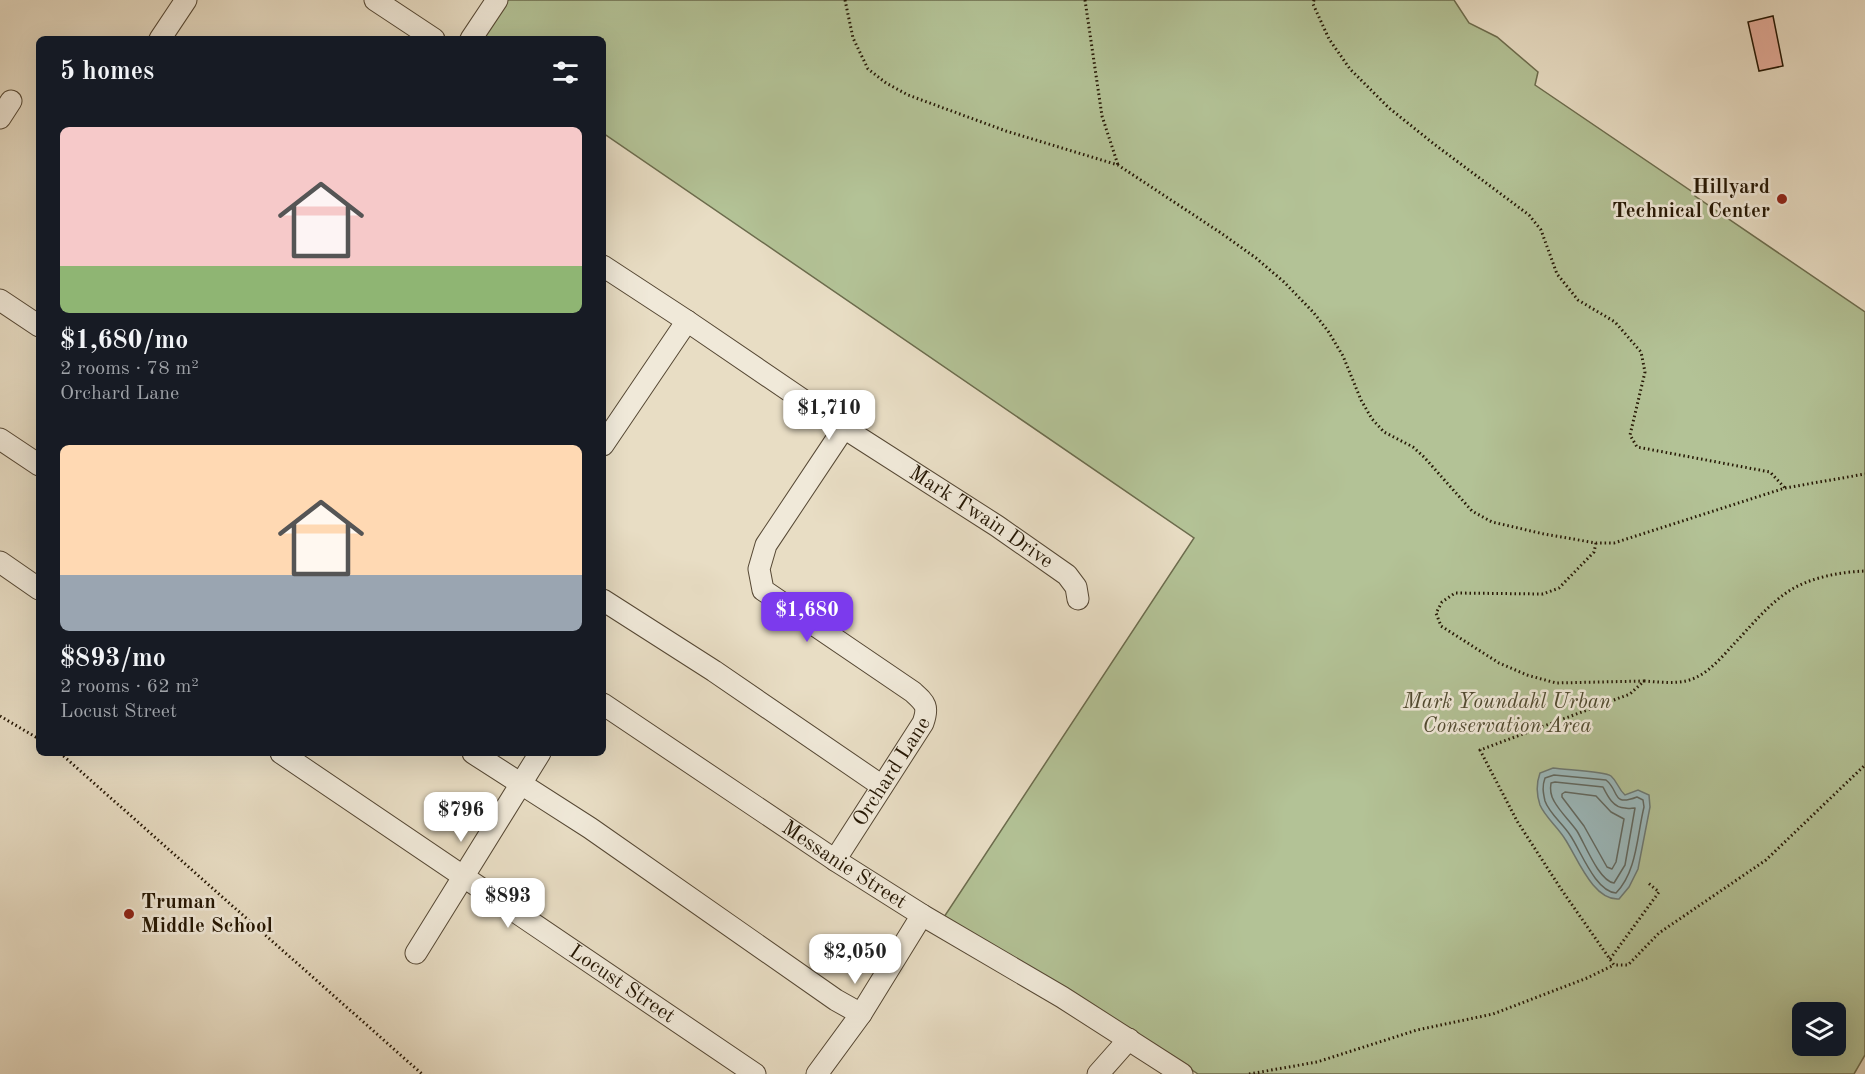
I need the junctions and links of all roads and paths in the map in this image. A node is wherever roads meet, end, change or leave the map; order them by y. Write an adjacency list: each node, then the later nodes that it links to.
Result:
1 (186, 0): 7 (street)
2 (375, 0): 8 (street)
3 (497, 0): 9 (street)
4 (845, 0): 10 (path)
5 (1085, 0): 10 (path)
6 (1314, 0): 20 (path)
7 (162, 36)
8 (429, 36)
9 (473, 36)
10 (1118, 165): 21 (path)
11 (606, 268): 13 (street, Mark Twain Drive)
12 (0, 300): 14 (street)
13 (687, 321): 15 (street, Mark Twain Drive); 17 (street)
14 (36, 324)
15 (844, 428): 25 (street, Mark Twain Drive); 37 (street, Orchard Lane)
16 (0, 439): 18 (street)
17 (606, 441)
18 (36, 463)
19 (1864, 474): 20 (path)
20 (1785, 488): 21 (path)
21 (1596, 543): 27 (path)
22 (0, 562): 24 (street)
23 (1865, 571): 27 (path)
24 (36, 587)
25 (1078, 599)
26 (606, 602): 37 (street)
27 (1644, 681): 43 (path)
28 (606, 706): 38 (street, Messanie Street)
29 (0, 716): 30 (path)
30 (36, 737)
31 (63, 756): 47 (path)
32 (285, 756): 39 (street, Locust Street)
33 (478, 756): 36 (street)
34 (538, 756): 36 (street)
35 (1865, 765): 44 (path)
36 (522, 784): 39 (street); 45 (street)
37 (882, 786): 38 (street, Orchard Lane)
38 (835, 860): 41 (street, Messanie Street)
39 (463, 876): 42 (street); 48 (street, Locust Street)
40 (1647, 882): 43 (path)
41 (922, 915): 45 (street); 46 (street, Messanie Street)
42 (416, 953)
43 (1610, 958): 44 (path)
44 (1614, 965): 52 (path)
45 (861, 1014): 49 (street)
46 (1129, 1039): 50 (street); 51 (street, Messanie Street)
47 (422, 1074)
48 (755, 1074)
49 (817, 1074)
50 (1098, 1074)
51 (1182, 1074)
52 (1249, 1074)

